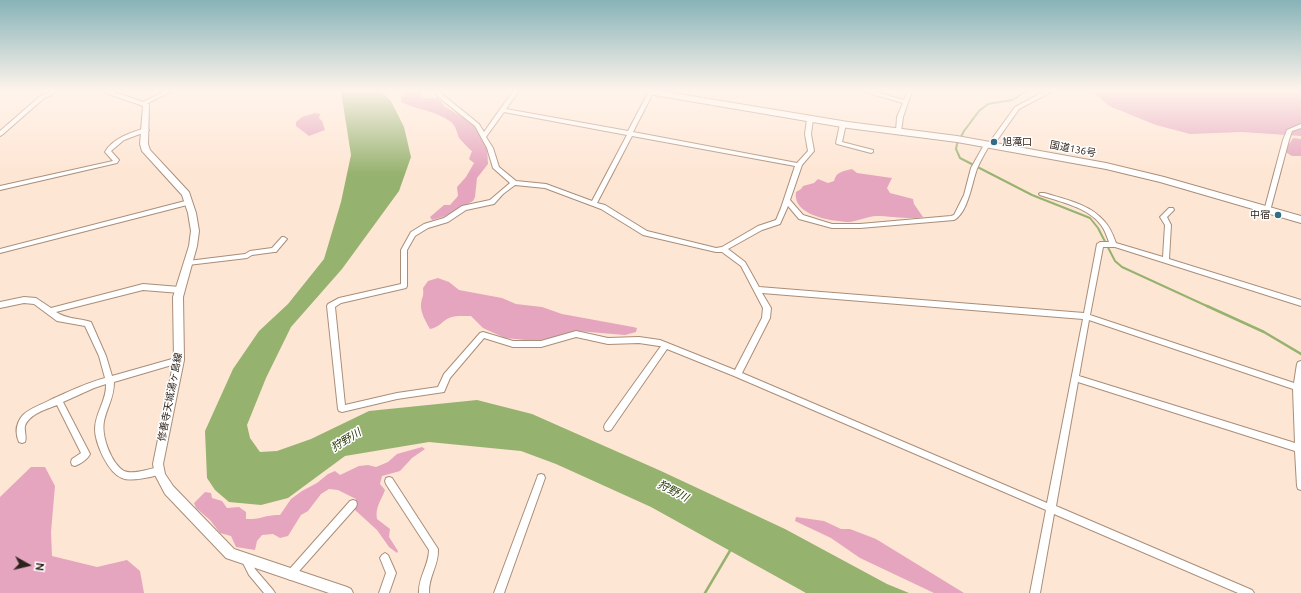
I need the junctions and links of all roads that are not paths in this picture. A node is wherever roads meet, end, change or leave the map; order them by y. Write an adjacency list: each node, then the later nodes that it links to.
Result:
1 (17, 119): 14 (street)
2 (146, 119): 12 (main road, 修善寺天城湯ヶ島線)
3 (470, 119): 16 (street)
4 (497, 119): 16 (street)
5 (548, 119): 15 (street)
6 (636, 119): 15 (street)
7 (810, 119): 10 (highway, 国道136号); 19 (street)
8 (900, 119): 13 (street)
9 (1009, 119): 17 (street)
10 (843, 124): 13 (highway, 国道136号); 18 (street)
11 (1301, 126): 27 (street)
12 (146, 130): 21 (street); 24 (main road, 修善寺天城湯ヶ島線)
13 (899, 131): 17 (highway, 国道136号)
14 (0, 134)
15 (628, 134): 19 (street); 25 (street)
16 (484, 136): 20 (street)
17 (989, 144): 23 (street); 27 (highway, 国道136号)
18 (871, 151)
19 (799, 165): 23 (street)
20 (514, 182): 25 (street); 41 (street)
21 (0, 188)
22 (1042, 194): 30 (street)
23 (787, 200): 31 (street)
24 (189, 202): 32 (street); 34 (main road, 修善寺天城湯ヶ島線)
25 (594, 203): 31 (street)
26 (1171, 210): 33 (street)
27 (1267, 211): 28 (highway, 国道136号)
28 (1301, 220)
29 (284, 239): 34 (street)
30 (1114, 245): 33 (street); 40 (street)
31 (723, 248): 36 (street)
32 (0, 251)
33 (1166, 261): 37 (street)
34 (188, 263): 35 (main road, 修善寺天城湯ヶ島線)
35 (180, 290): 39 (street); 42 (main road, 修善寺天城湯ヶ島線)
36 (758, 290): 40 (street); 44 (street)
37 (1301, 303)
38 (0, 305): 39 (street)
39 (51, 311): 46 (street)
40 (1085, 316): 45 (street); 47 (street)
41 (666, 345): 44 (street); 49 (street)
42 (179, 360): 46 (street); 53 (main road, 修善寺天城湯ヶ島線)
43 (1301, 364): 47 (street)
44 (737, 374): 58 (street)
45 (1075, 378): 51 (street); 58 (street)
46 (110, 381): 48 (street); 53 (street)
47 (1297, 386): 51 (street)
48 (58, 400): 50 (street); 52 (street)
49 (608, 427)
50 (22, 439)
51 (1300, 448): 56 (street)
52 (75, 462)
53 (158, 470): 60 (main road)
54 (541, 478): 66 (street)
55 (389, 481): 65 (street)
56 (1301, 486)
57 (354, 504): 61 (street)
58 (1051, 508): 67 (street); 68 (street)
59 (385, 558): 64 (street)
60 (246, 559): 61 (main road); 62 (street)
61 (290, 575): 63 (main road)
62 (270, 593)
63 (347, 593)
64 (384, 593)
65 (424, 593)
66 (499, 593)
67 (1035, 593)
68 (1250, 593)

